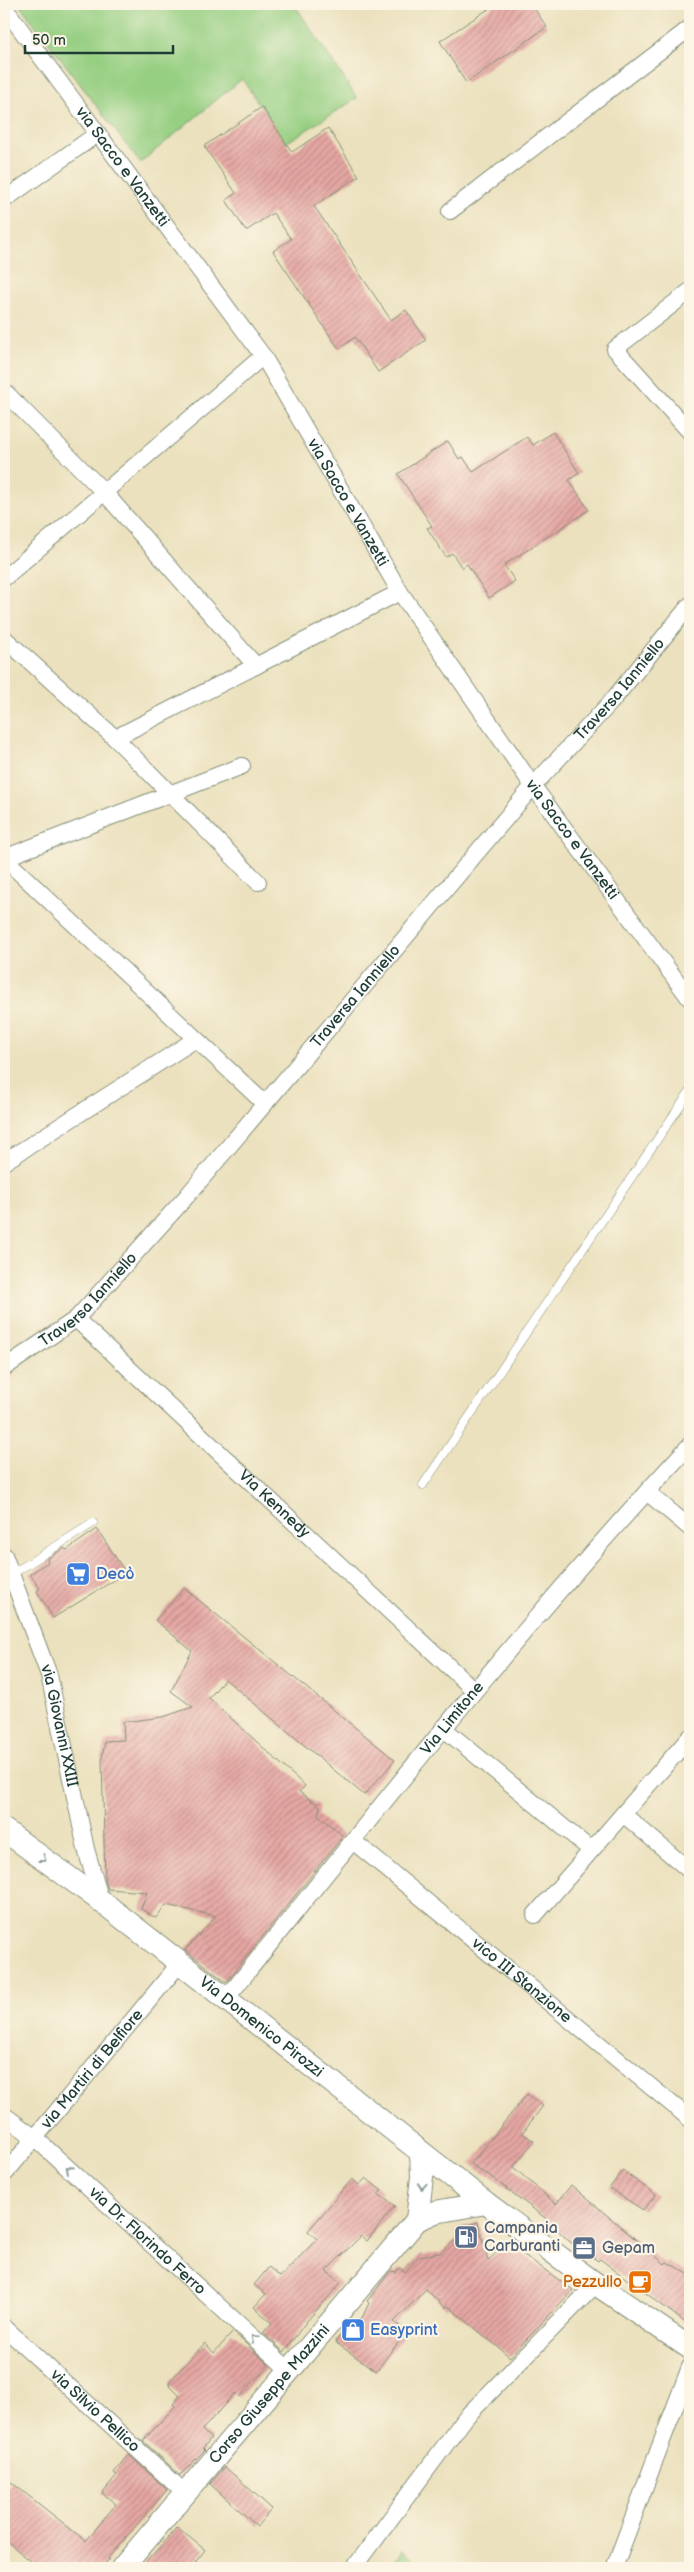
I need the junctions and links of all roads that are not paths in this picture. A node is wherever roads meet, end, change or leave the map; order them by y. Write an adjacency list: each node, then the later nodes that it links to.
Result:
1 (4, 7): 3 (street, via Sacco e Vanzetti)
2 (690, 28): 5 (street)
3 (97, 134): 4 (street); 7 (street, via Sacco e Vanzetti)
4 (4, 200)
5 (450, 211)
6 (690, 291): 9 (street)
7 (264, 356): 10 (street); 12 (street, via Sacco e Vanzetti)
8 (4, 391): 10 (street)
9 (690, 432)
10 (104, 492): 11 (street); 15 (street)
11 (4, 578)
12 (400, 592): 15 (street); 18 (street, via Sacco e Vanzetti)
13 (690, 606): 18 (street, Traversa Ianniello)
14 (4, 638): 16 (street)
15 (256, 666): 16 (street)
16 (115, 738): 19 (street)
17 (242, 766): 19 (street)
18 (533, 786): 22 (street, via Sacco e Vanzetti); 25 (street, Traversa Ianniello)
19 (170, 794): 20 (street); 21 (street)
20 (4, 858): 23 (street)
21 (258, 882)
22 (690, 999)
23 (196, 1039): 25 (street); 26 (street)
24 (690, 1091): 30 (lane)
25 (265, 1104): 27 (street, Traversa Ianniello)
26 (4, 1162)
27 (76, 1319): 28 (street, Traversa Ianniello); 36 (street, Via Kennedy)
28 (4, 1368)
29 (690, 1445): 31 (street, Via Limitone)
30 (423, 1485)
31 (646, 1492): 33 (street); 36 (street, Via Limitone)
32 (93, 1523): 35 (lane)
33 (690, 1528)
34 (4, 1555): 35 (street, via Giovanni XXIII)
35 (12, 1574): 44 (street, via Giovanni XXIII)
36 (474, 1690): 37 (street, Via Limitone)
37 (443, 1728): 41 (street, Via Limitone); 42 (street)
38 (690, 1737): 39 (street)
39 (623, 1814): 42 (street); 43 (street)
40 (4, 1830): 44 (street, Via Domenico Pirozzi, one-way to 44)
41 (353, 1841): 47 (street, Via Limitone); 49 (street, vico III Stanzione)
42 (591, 1850): 45 (street)
43 (690, 1872)
44 (101, 1901): 46 (street, Via Domenico Pirozzi)
45 (535, 1915)
46 (180, 1963): 47 (street, Via Domenico Pirozzi); 50 (street, via Martiri di Belfiore)
47 (225, 2000): 51 (street, Via Domenico Pirozzi)
48 (4, 2115): 50 (street, via Dr. Florindo Ferro)
49 (690, 2119)
50 (35, 2138): 52 (street, via Martiri di Belfiore); 59 (street, via Dr. Florindo Ferro, one-way to 50)
51 (437, 2165): 53 (street, Via Domenico Pirozzi); 54 (street, one-way to 54); 54 (street, Corso Giuseppe Mazzini)
52 (4, 2175)
53 (486, 2203): 54 (street); 55 (street, Via Domenico Pirozzi)
54 (426, 2216): 59 (street, Corso Giuseppe Mazzini)
55 (596, 2284): 57 (street, Via Domenico Pirozzi); 62 (street)
56 (4, 2327): 60 (street, via Silvio Pellico)
57 (690, 2348)
58 (690, 2367): 63 (street)
59 (290, 2371): 60 (street, Corso Giuseppe Mazzini)
60 (186, 2494): 61 (street, Corso Giuseppe Mazzini)
61 (122, 2568)
62 (354, 2568)
63 (614, 2568)

